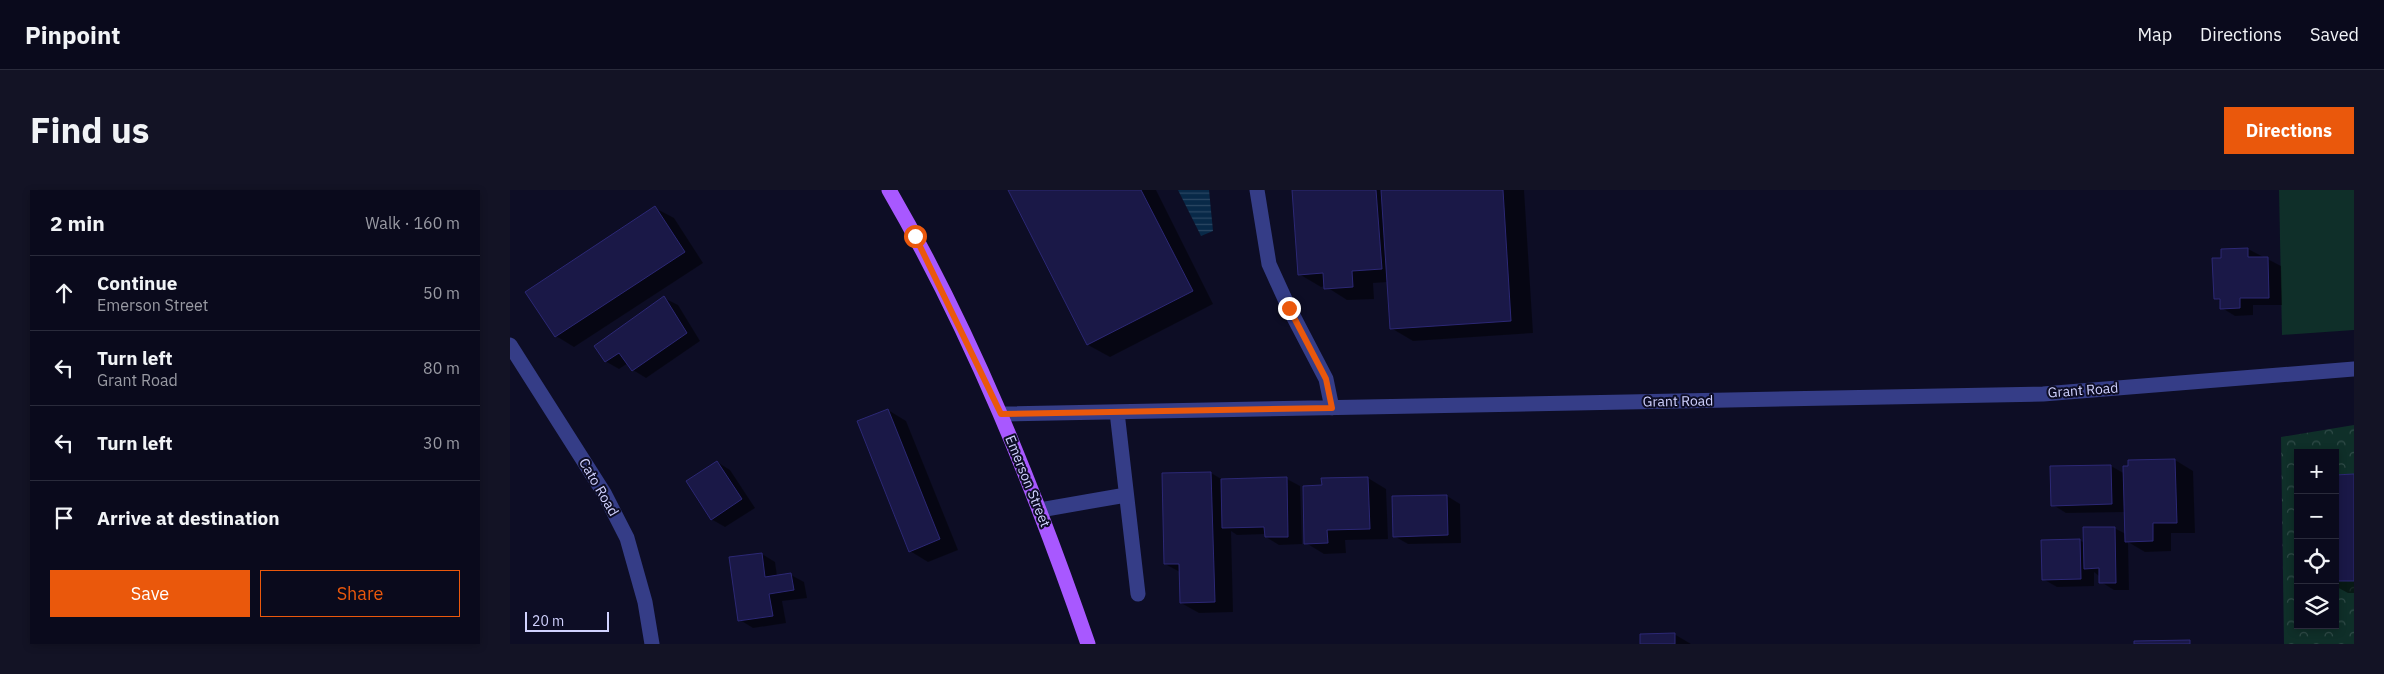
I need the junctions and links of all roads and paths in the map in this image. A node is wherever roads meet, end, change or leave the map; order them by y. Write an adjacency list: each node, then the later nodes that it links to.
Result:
1 (889, 190): 7 (main road, Emerson Street)
2 (1257, 190): 5 (street)
3 (510, 345): 11 (street, Cato Road)
4 (2354, 369): 5 (street, Grant Road)
5 (1332, 408): 6 (street, Grant Road)
6 (1117, 412): 7 (street, Grant Road); 8 (street)
7 (1001, 414): 9 (main road, Emerson Street)
8 (1126, 495): 9 (street); 10 (street)
9 (1040, 510): 12 (main road, Emerson Street)
10 (1138, 594)
11 (652, 644)
12 (1088, 644)

